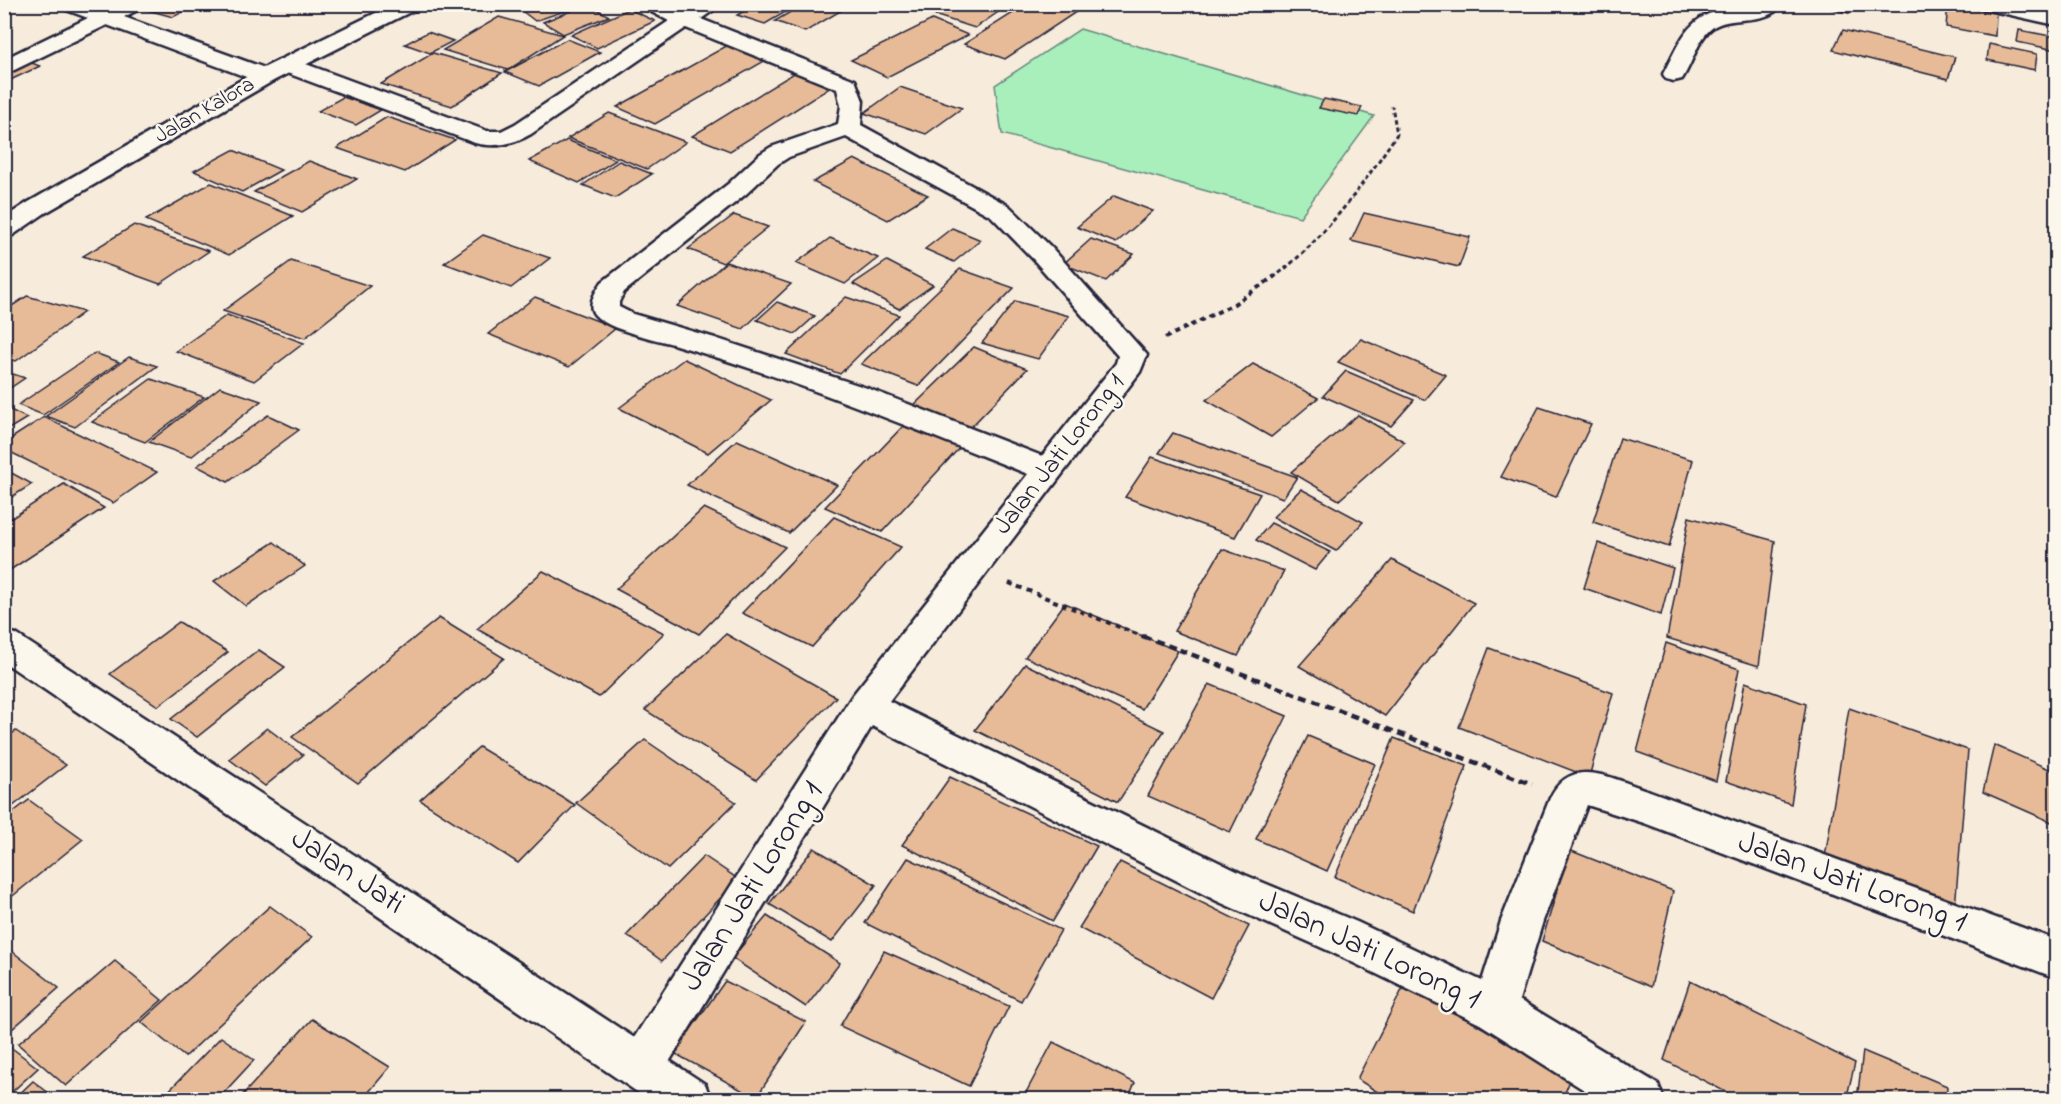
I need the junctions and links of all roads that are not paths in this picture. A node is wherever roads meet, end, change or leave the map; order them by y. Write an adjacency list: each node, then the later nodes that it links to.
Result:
1 (68, 4): 8 (street)
2 (134, 4): 8 (street)
3 (411, 4): 11 (street, Jalan Kalora)
4 (651, 4): 10 (street)
5 (712, 4): 10 (street)
6 (1772, 4): 13 (street)
7 (1986, 4): 9 (street)
8 (106, 19): 12 (street); 14 (street)
9 (2056, 19)
10 (684, 20): 11 (street); 15 (street)
11 (287, 65): 14 (street, Jalan Kalora)
12 (4, 68)
13 (1674, 74)
14 (265, 76): 16 (street, Jalan Kalora)
15 (848, 128): 17 (street, Jalan Jati Lorong 1); 17 (street)
16 (4, 230)
17 (1049, 471): 19 (street, Jalan Jati Lorong 1)
18 (4, 644): 22 (street, Jalan Jati)
19 (865, 706): 21 (street, Jalan Jati Lorong 1); 22 (street, Jalan Jati Lorong 1)
20 (2056, 959): 21 (street, Jalan Jati Lorong 1)
21 (1495, 1009): 24 (street)
22 (641, 1067): 23 (street, Jalan Jati)
23 (689, 1100)
24 (1642, 1100)

